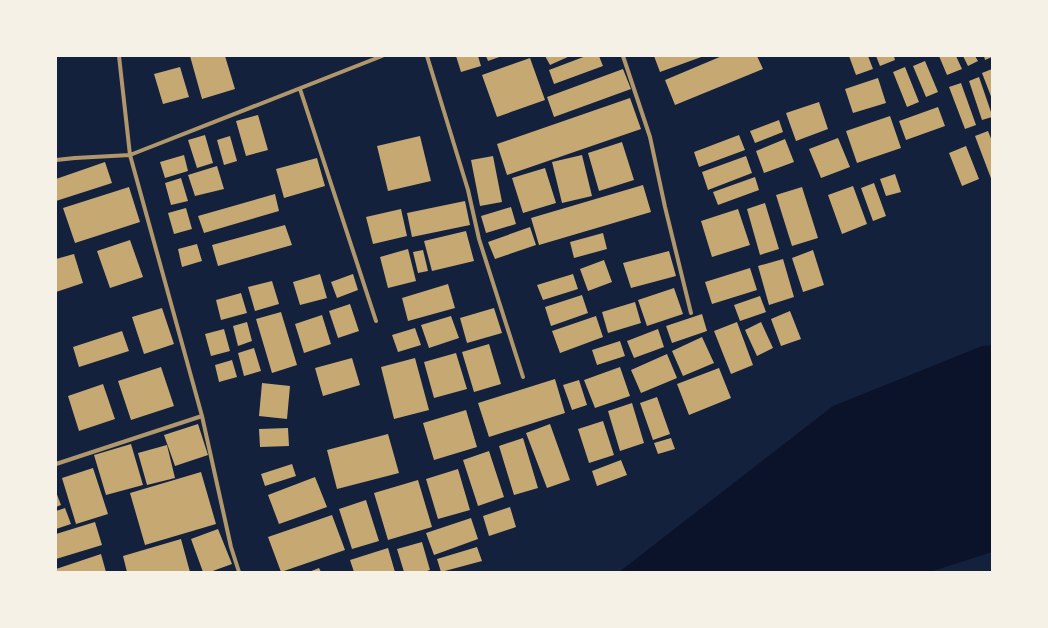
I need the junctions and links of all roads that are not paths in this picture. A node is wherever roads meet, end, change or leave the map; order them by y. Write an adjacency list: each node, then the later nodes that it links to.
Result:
1 (119, 56): 6 (street)
2 (382, 56): 5 (street)
3 (428, 56): 10 (street)
4 (623, 56): 8 (street)
5 (300, 89): 6 (street); 9 (street)
6 (130, 155): 7 (street); 11 (street)
7 (56, 160)
8 (691, 313)
9 (376, 321)
10 (523, 377)
11 (202, 416): 12 (street); 13 (street)
12 (56, 464)
13 (238, 572)

